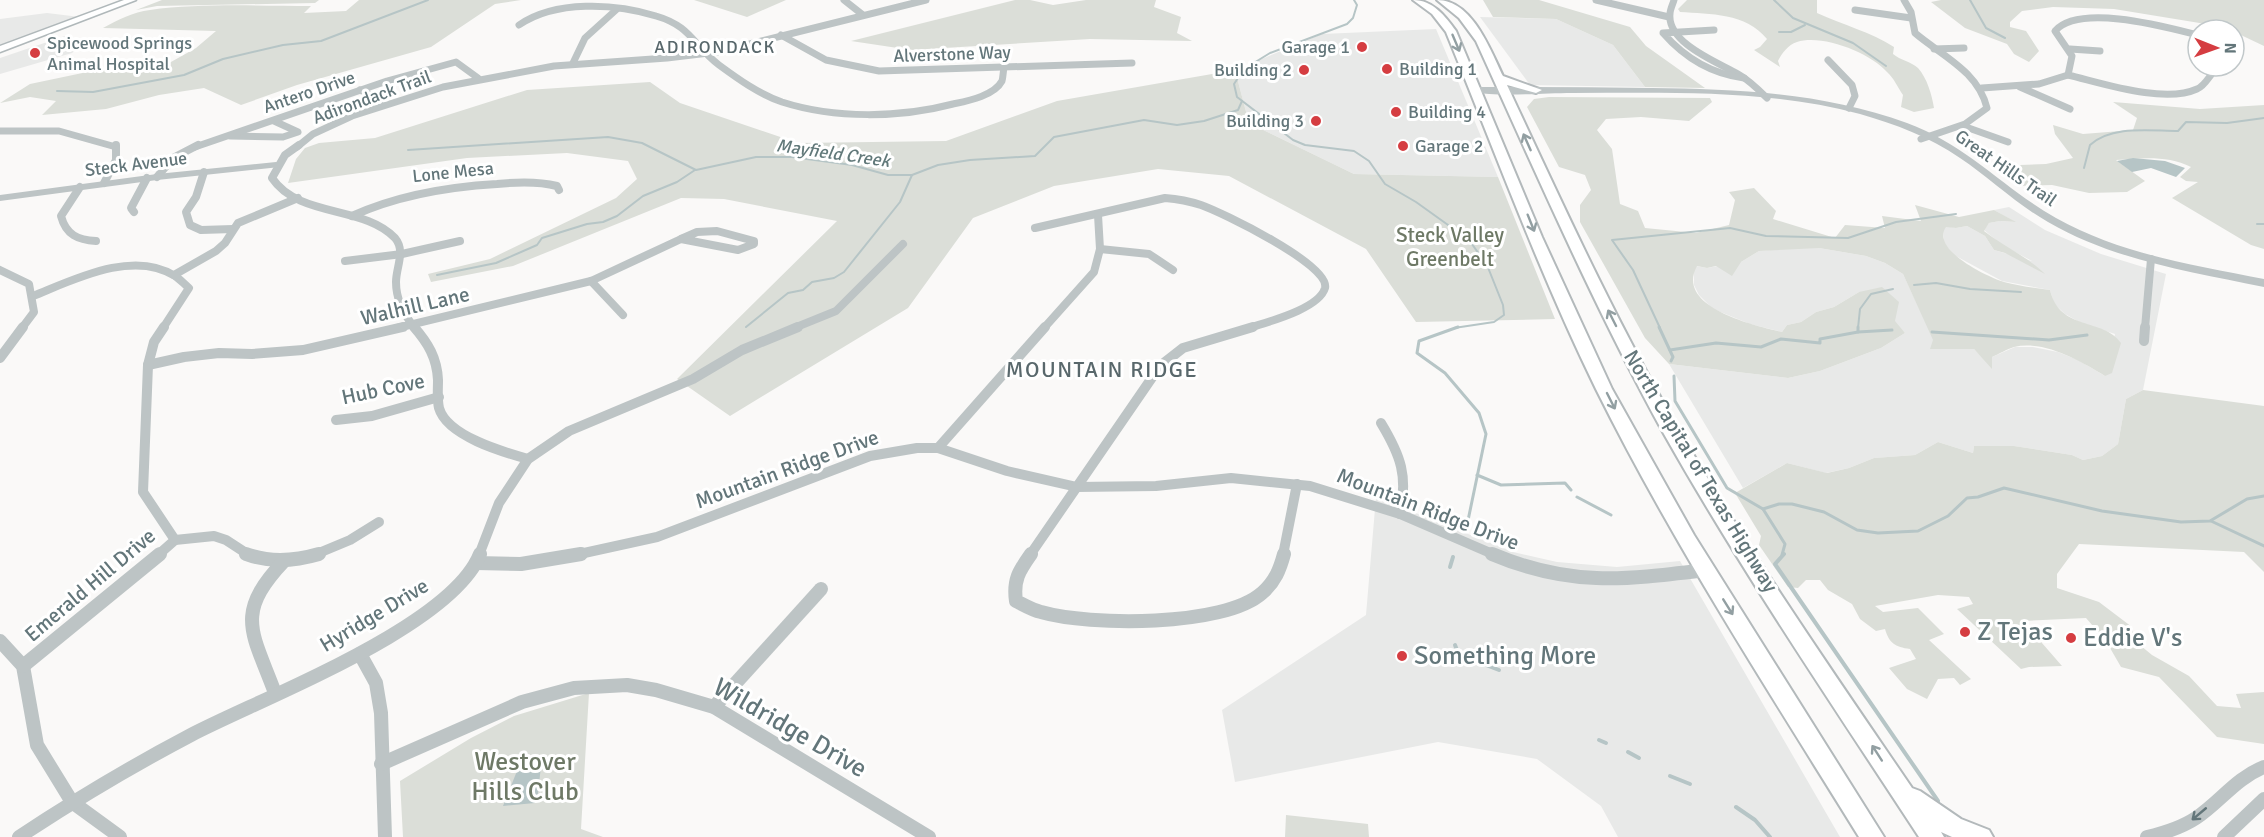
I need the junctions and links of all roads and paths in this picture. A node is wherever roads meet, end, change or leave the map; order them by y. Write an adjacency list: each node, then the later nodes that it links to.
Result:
1 (132, 0): 20 (main road)
2 (844, 0): 11 (street)
3 (926, 0): 11 (street, Adirondack Trail)
4 (1418, 0): 37 (highway, North Capital of Texas Highway, one-way to 37)
5 (1442, 0): 31 (highway, North Capital of Texas Highway)
6 (1596, 0): 12 (street)
7 (1672, 0): 12 (street)
8 (1904, 0): 13 (street)
9 (617, 9): 14 (street); 24 (street); 26 (street)
10 (1855, 10): 13 (street)
11 (863, 15): 18 (street, Adirondack Trail)
12 (1669, 16): 16 (street)
13 (1911, 18): 21 (street)
14 (519, 25)
15 (1714, 30): 16 (street)
16 (1675, 31): 32 (street); 32 (street)
17 (2186, 32): 22 (street)
18 (781, 35): 24 (street, Adirondack Trail); 28 (street, Alverstone Way)
19 (1964, 48): 21 (street)
20 (0, 49)
21 (1933, 49): 35 (street)
22 (2070, 49): 23 (street); 29 (street)
23 (2100, 51)
24 (706, 54): 26 (street, Adirondack Trail); 28 (street)
25 (1828, 60): 42 (street)
26 (573, 63): 30 (street, Adirondack Trail)
27 (1132, 63): 28 (street, Alverstone Way)
28 (1004, 68)
29 (2068, 75): 33 (street); 34 (street)
30 (478, 78): 36 (street, Antero Drive); 50 (street, Adirondack Trail)
31 (1498, 78): 38 (highway); 40 (highway, North Capital of Texas Highway)
32 (1744, 78): 39 (street)
33 (2207, 78)
34 (2020, 87): 35 (street); 43 (street)
35 (1982, 88): 45 (street)
36 (360, 90): 41 (street); 44 (street, Antero Drive)
37 (1477, 93): 40 (street, Great Hills Trail); 95 (highway, North Capital of Texas Highway, one-way to 95)
38 (1536, 93): 39 (street, Great Hills Trail); 40 (street, Great Hills Trail); 40 (highway)
39 (1764, 96): 42 (street, Great Hills Trail); 48 (street, Great Hills Trail)
40 (1507, 98): 104 (highway, North Capital of Texas Highway, one-way to 40)
41 (384, 101)
42 (1849, 108): 48 (street, Great Hills Trail)
43 (2070, 109)
44 (273, 121): 47 (street, Antero Drive); 47 (street)
45 (1963, 126): 48 (street); 49 (street)
46 (0, 131): 53 (street)
47 (223, 135): 52 (street, Antero Drive)
48 (1925, 138): 70 (street, Great Hills Trail)
49 (2008, 141)
50 (276, 165): 51 (street, Steck Avenue); 56 (street)
51 (204, 172): 52 (street, Steck Avenue); 62 (street)
52 (152, 177): 53 (street, Steck Avenue); 58 (street, Antero Drive)
53 (104, 183): 54 (street, Steck Avenue)
54 (80, 187): 57 (street, Steck Avenue); 64 (street)
55 (559, 190): 60 (street, Lone Mesa)
56 (298, 198): 60 (street); 62 (street)
57 (1, 199)
58 (134, 212)
59 (1098, 215): 61 (street); 67 (street); 89 (street)
60 (352, 216): 68 (street)
61 (1035, 228)
62 (232, 229): 73 (street)
63 (681, 239): 63 (street, Walhill Lane); 74 (street, Walhill Lane)
64 (96, 241)
65 (460, 241): 68 (street)
66 (903, 243): 87 (street, Hyridge Drive)
67 (1100, 249): 72 (street); 86 (street)
68 (402, 254): 69 (street); 79 (street)
69 (345, 261)
70 (2151, 262): 75 (street, Great Hills Trail); 76 (street, Great Hills Trail); 80 (street)
71 (0, 270): 77 (street)
72 (1173, 270)
73 (174, 275): 77 (street); 82 (street, Emerald Hill Drive)
74 (591, 280): 78 (street); 79 (street, Walhill Lane)
75 (2264, 284)
76 (2264, 290)
77 (33, 296): 81 (street)
78 (623, 315)
79 (413, 325): 82 (street, Walhill Lane); 83 (street)
80 (2144, 341)
81 (0, 358)
82 (148, 365): 92 (street, Emerald Hill Drive)
83 (439, 397): 84 (street, Hub Cove); 87 (street)
84 (336, 420)
85 (1381, 423): 90 (street)
86 (938, 448): 89 (street, Mountain Ridge Drive); 94 (street, Mountain Ridge Drive)
87 (528, 459): 94 (street, Hyridge Drive)
88 (1297, 484): 89 (street, Mountain Ridge Drive); 89 (street); 90 (street, Mountain Ridge Drive)
89 (1077, 487)
90 (1400, 514): 95 (street, Mountain Ridge Drive)
91 (379, 522): 93 (street)
92 (175, 540): 93 (street); 99 (street, Emerald Hill Drive)
93 (284, 561): 100 (street)
94 (476, 563): 98 (street, Hyridge Drive)
95 (1705, 570): 111 (highway, North Capital of Texas Highway, one-way to 111)
96 (821, 589): 101 (street)
97 (0, 641): 99 (street)
98 (360, 654): 100 (street, Hyridge Drive); 102 (street)
99 (23, 666): 106 (street)
100 (275, 693): 106 (street, Hyridge Drive)
101 (714, 707): 102 (street, Wildridge Drive); 110 (street, Wildridge Drive)
102 (381, 764): 109 (street)
103 (2264, 767): 114 (street, one-way to 114)
104 (1897, 784): 112 (highway, North Capital of Texas Highway); 113 (highway)
105 (2264, 799): 115 (street)
106 (72, 802): 107 (street, Hyridge Drive); 108 (street)
107 (19, 837)
108 (120, 837)
109 (385, 837)
110 (929, 837)
111 (1872, 837)
112 (1932, 837)
113 (1981, 837)
114 (2147, 837)
115 (2224, 837)

